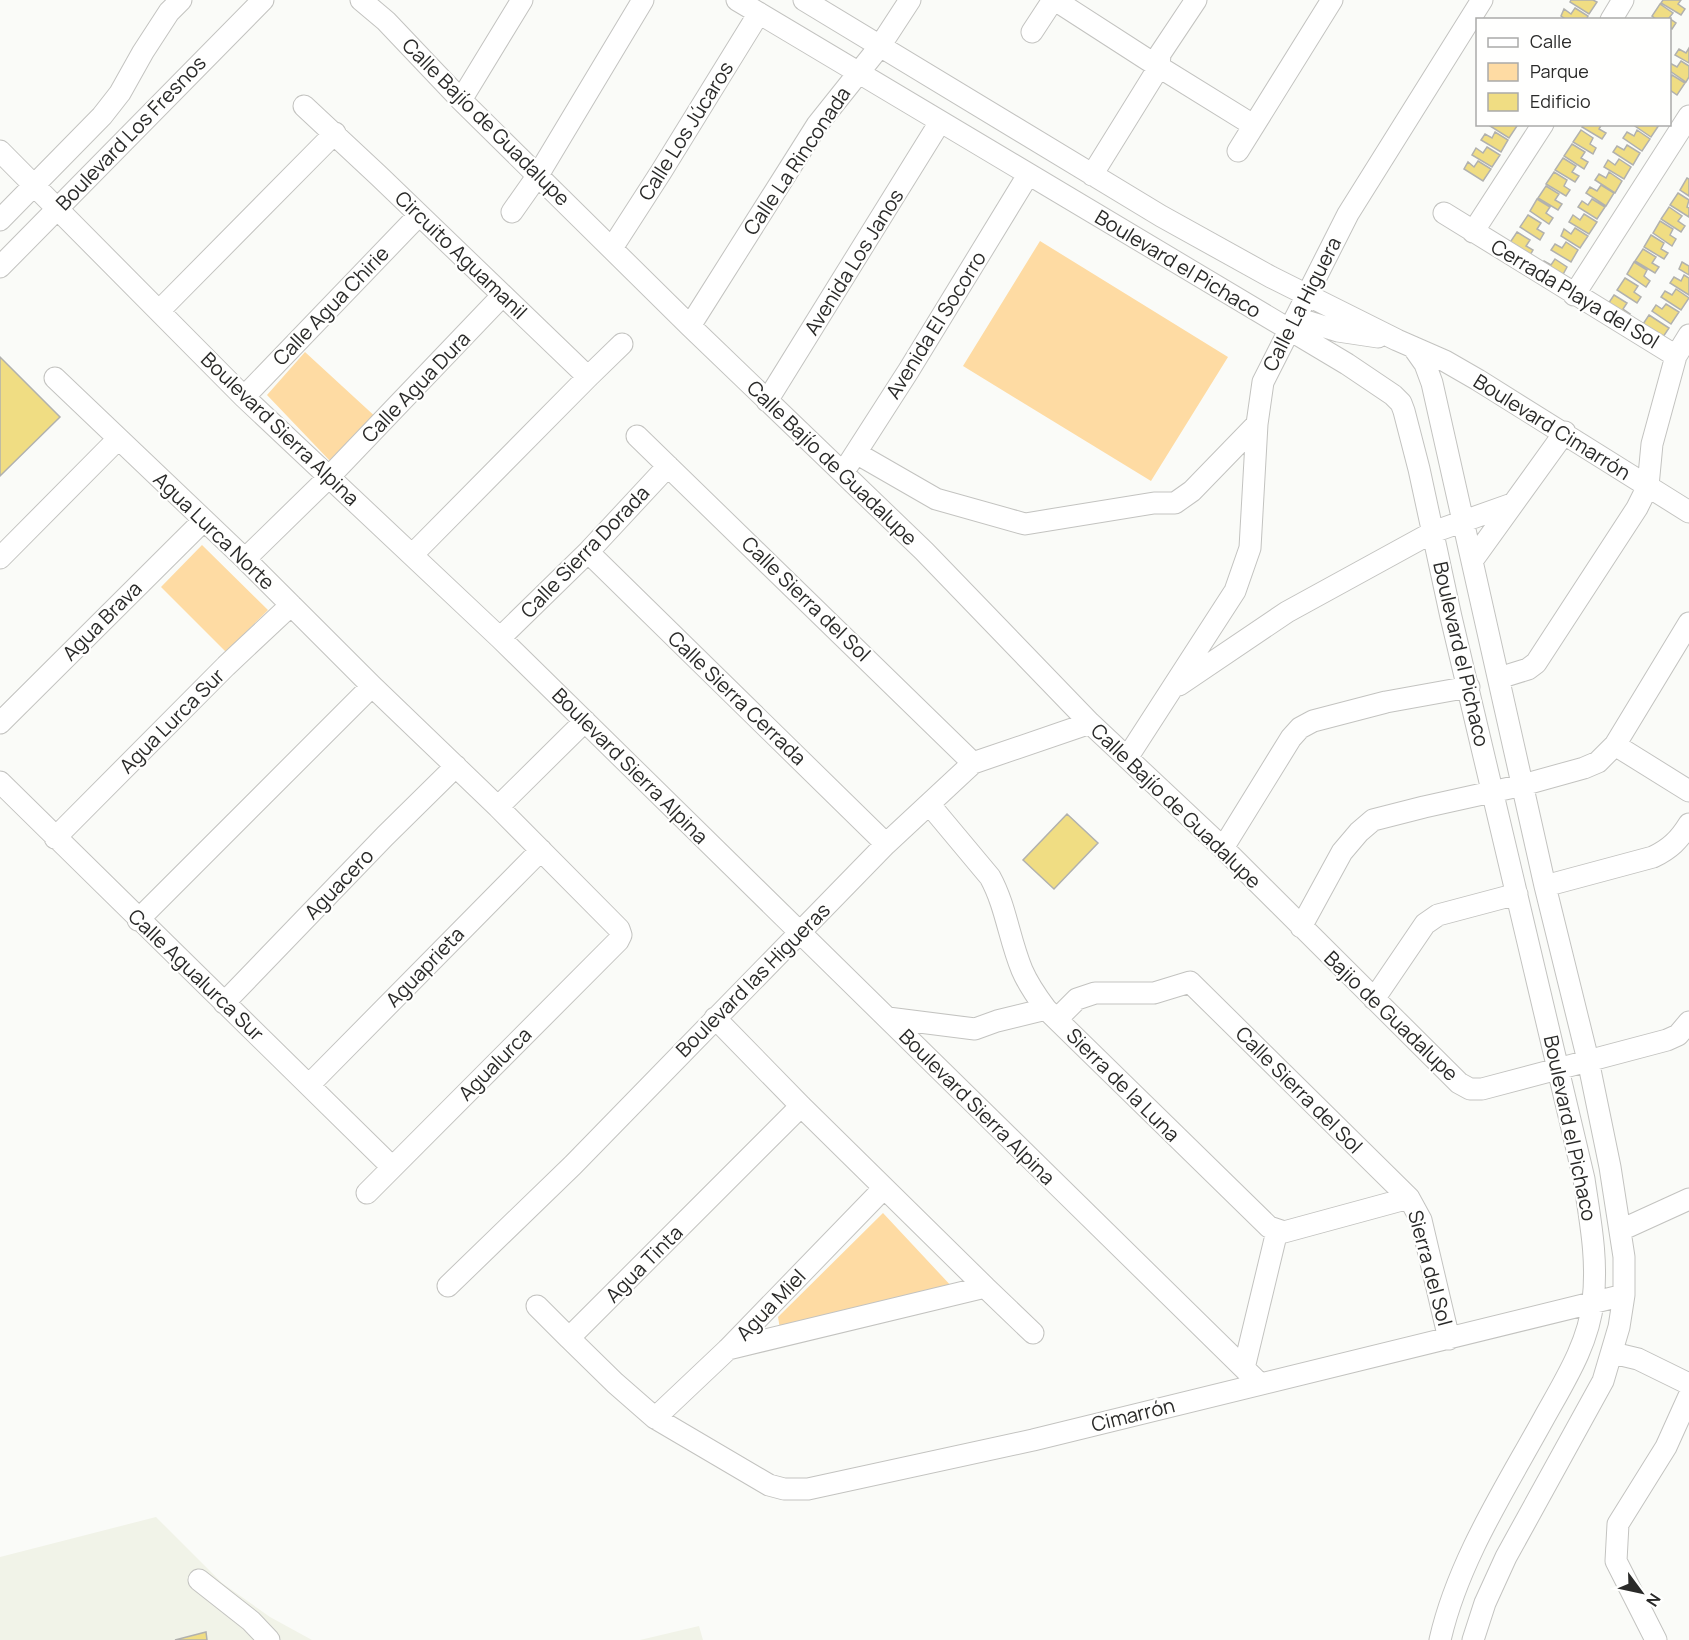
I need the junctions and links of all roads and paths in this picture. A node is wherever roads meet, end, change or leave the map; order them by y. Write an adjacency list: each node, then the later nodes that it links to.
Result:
1 (181, 0): 32 (street, Boulevard Los Fresnos)
2 (263, 0): 33 (street, Boulevard Los Fresnos)
3 (361, 0): 20 (street, Calle Bajío de Guadalupe)
4 (522, 0): 20 (street)
5 (643, 0): 30 (street)
6 (737, 0): 14 (street, Boulevard el Pichaco)
7 (804, 0): 17 (street, Boulevard el Pichaco)
8 (910, 0): 17 (street, Calle La Rinconada)
9 (1054, 0): 16 (street); 18 (street)
10 (1196, 0): 18 (street)
11 (1332, 0): 24 (street)
12 (1482, 0): 43 (street, Calle La Higuera)
13 (1623, 0): 15 (street)
14 (759, 13): 19 (street, Boulevard el Pichaco); 39 (street, Calle Los Júcaros)
15 (1612, 18)
16 (1032, 32)
17 (880, 45): 19 (street, Calle La Rinconada); 29 (street, Boulevard el Pichaco)
18 (1156, 61): 24 (street); 29 (street)
19 (858, 73): 23 (street, Boulevard el Pichaco); 45 (street, Calle La Rinconada)
20 (461, 100): 30 (street, Calle Bajío de Guadalupe)
21 (304, 106): 26 (street, Circuito Aguamanil)
22 (1689, 116): 41 (street, Cerrada Playa del Sol)
23 (940, 122): 31 (street, Boulevard el Pichaco); 54 (street, Avenida Los Janos)
24 (1253, 125): 27 (street)
25 (1542, 126): 38 (street, Cerrada Playa del Sol)
26 (335, 133): 36 (street, Circuito Aguamanil); 44 (street)
27 (1238, 150)
28 (0, 151): 32 (street, Boulevard Sierra Alpina)
29 (1087, 172): 43 (street, Boulevard el Pichaco)
30 (538, 175): 34 (street); 39 (street, Calle Bajío de Guadalupe)
31 (1028, 175): 46 (street, Boulevard el Pichaco); 59 (street, Avenida El Socorro)
32 (35, 185): 33 (street, Boulevard Sierra Alpina); 37 (street, Boulevard Los Fresnos)
33 (58, 209): 40 (street, Boulevard Los Fresnos); 44 (street, Boulevard Sierra Alpina)
34 (512, 212)
35 (1443, 213): 38 (street, Cerrada Playa del Sol)
36 (419, 215): 42 (street, Circuito Aguamanil); 53 (street, Calle Agua Chirie)
37 (0, 220)
38 (1473, 232): 41 (street, Cerrada Playa del Sol)
39 (612, 248): 45 (street, Calle Bajío de Guadalupe)
40 (0, 267)
41 (1574, 295): 50 (street, Cerrada Playa del Sol)
42 (502, 296): 51 (street, Circuito Aguamanil); 62 (street, Calle Agua Dura)
43 (1308, 296): 46 (street, Calle La Higuera); 49 (street, Boulevard el Pichaco)
44 (159, 311): 53 (street, Boulevard Sierra Alpina)
45 (690, 326): 54 (street, Calle Bajío de Guadalupe)
46 (1290, 330): 49 (street); 55 (street, Calle La Higuera); 68 (street, Boulevard el Pichaco)
47 (1689, 335): 50 (street, Cerrada Playa del Sol)
48 (622, 344): 51 (street)
49 (1405, 344): 56 (street, Boulevard Cimarrón); 67 (street, Boulevard el Pichaco)
50 (1676, 356): 63 (street, Cerrada Playa del Sol)
51 (588, 377): 70 (street)
52 (55, 378): 58 (street, Agua Lurca Norte)
53 (244, 396): 62 (street, Boulevard Sierra Alpina)
54 (767, 401): 61 (street, Calle Bajío de Guadalupe)
55 (1257, 424): 59 (street); 80 (street, Calle La Higuera)
56 (1564, 432): 63 (street, Boulevard Cimarrón); 64 (street)
57 (636, 436): 60 (street, Calle Sierra del Sol)
58 (118, 439): 66 (street, Agua Lurca Norte); 71 (street)
59 (856, 453): 61 (street, Avenida El Socorro)
60 (668, 466): 69 (street, Calle Sierra Dorada); 86 (street, Calle Sierra del Sol)
61 (842, 474): 83 (street, Calle Bajío de Guadalupe)
62 (329, 477): 70 (street, Boulevard Sierra Alpina); 72 (street, Calle Agua Dura)
63 (1648, 486): 65 (street, Boulevard Cimarrón); 77 (street)
64 (1512, 504): 67 (street); 73 (street)
65 (1685, 504)
66 (204, 520): 72 (street, Agua Lurca Norte); 82 (street, Agua Brava)
67 (1463, 522): 68 (street); 73 (street, Boulevard el Pichaco)
68 (1433, 532): 79 (street, Boulevard el Pichaco); 80 (street)
69 (588, 552): 76 (street, Calle Sierra Dorada); 96 (street, Calle Sierra Cerrada)
70 (413, 554): 76 (street, Boulevard Sierra Alpina)
71 (0, 558)
72 (245, 559): 74 (street, Agua Lurca Norte)
73 (1472, 561): 77 (street, Boulevard el Pichaco)
74 (291, 605): 78 (street, Agua Lurca Norte); 95 (street, Agua Lurca Sur)
75 (1689, 623): 84 (street)
76 (500, 638): 81 (street, Boulevard Sierra Alpina)
77 (1499, 678): 89 (street, Boulevard el Pichaco)
78 (372, 686): 87 (street, Agua Lurca Norte); 101 (street)
79 (1469, 687): 91 (street, Boulevard el Pichaco); 97 (street)
80 (1168, 692): 85 (street, Calle La Higuera)
81 (585, 721): 93 (street); 103 (street, Boulevard Sierra Alpina)
82 (0, 723)
83 (1090, 723): 85 (street, Calle Bajío de Guadalupe); 86 (street, Boulevard las Higueras)
84 (1616, 745): 89 (street); 90 (street)
85 (1127, 758): 97 (street, Calle Bajío de Guadalupe)
86 (973, 763): 92 (street, Boulevard las Higueras)
87 (456, 766): 93 (street, Agua Lurca Norte); 106 (street, Aguacero)
88 (0, 782): 95 (street, Calle Agualurca Sur)
89 (1523, 785): 91 (street); 99 (street, Boulevard el Pichaco)
90 (1689, 790)
91 (1492, 791): 100 (street, Boulevard el Pichaco); 102 (street)
92 (928, 804): 96 (street, Boulevard las Higueras); 107 (street, Sierra de la Luna)
93 (498, 807): 98 (street, Agua Lurca Norte)
94 (1689, 824): 99 (street)
95 (55, 838): 101 (street, Calle Agualurca Sur)
96 (886, 844): 103 (street, Boulevard las Higueras)
97 (1223, 848): 102 (street, Calle Bajío de Guadalupe)
98 (541, 850): 104 (street, Agua Lurca Norte); 113 (street, Aguaprieta)
99 (1545, 886): 111 (street, Boulevard el Pichaco)
100 (1517, 894): 105 (street); 112 (street, Boulevard el Pichaco)
101 (138, 920): 106 (street, Calle Agualurca Sur)
102 (1301, 927): 105 (street, Bajio de Guadalupe)
103 (800, 933): 108 (street, Boulevard las Higueras); 109 (street, Boulevard Sierra Alpina)
104 (621, 935): 115 (street, Agualurca)
105 (1374, 999): 112 (street, Bajio de Guadalupe)
106 (224, 1003): 113 (street, Calle Agualurca Sur)
107 (1052, 1014): 109 (street); 118 (street, Calle Sierra del Sol); 121 (street, Sierra de la Luna)
108 (715, 1018): 114 (street); 122 (street, Boulevard las Higueras)
109 (888, 1018): 132 (street, Boulevard Sierra Alpina)
110 (1689, 1022): 111 (street)
111 (1588, 1060): 112 (street); 120 (street, Boulevard el Pichaco)
112 (1558, 1069): 125 (street, Boulevard el Pichaco)
113 (309, 1084): 115 (street, Calle Agualurca Sur)
114 (801, 1106): 116 (street); 128 (street, Agua Tinta)
115 (392, 1167): 117 (street, Agualurca)
116 (884, 1188): 123 (street); 130 (street, Agua Miel)
117 (367, 1193)
118 (1409, 1198): 121 (street); 129 (street, Sierra del Sol)
119 (1689, 1198): 120 (street)
120 (1621, 1230): 124 (street, Boulevard el Pichaco)
121 (1277, 1231): 132 (street)
122 (448, 1286)
123 (985, 1287): 127 (street); 130 (street)
124 (1624, 1295): 125 (street, Cimarrón); 131 (street, Boulevard el Pichaco)
125 (1593, 1303): 129 (street, Cimarrón); 138 (street, Boulevard el Pichaco)
126 (537, 1306): 128 (street)
127 (1033, 1333)
128 (569, 1338): 135 (street)
129 (1449, 1339): 132 (street, Cimarrón)
130 (728, 1349): 135 (street, Agua Miel)
131 (1613, 1353): 133 (street); 139 (street, Boulevard el Pichaco)
132 (1251, 1376): 135 (street, Cimarrón)
133 (1689, 1384)
134 (1689, 1396): 140 (street)
135 (656, 1418)
136 (199, 1580): 137 (street)
137 (269, 1640)
138 (1440, 1640)
139 (1473, 1640)
140 (1656, 1640)

